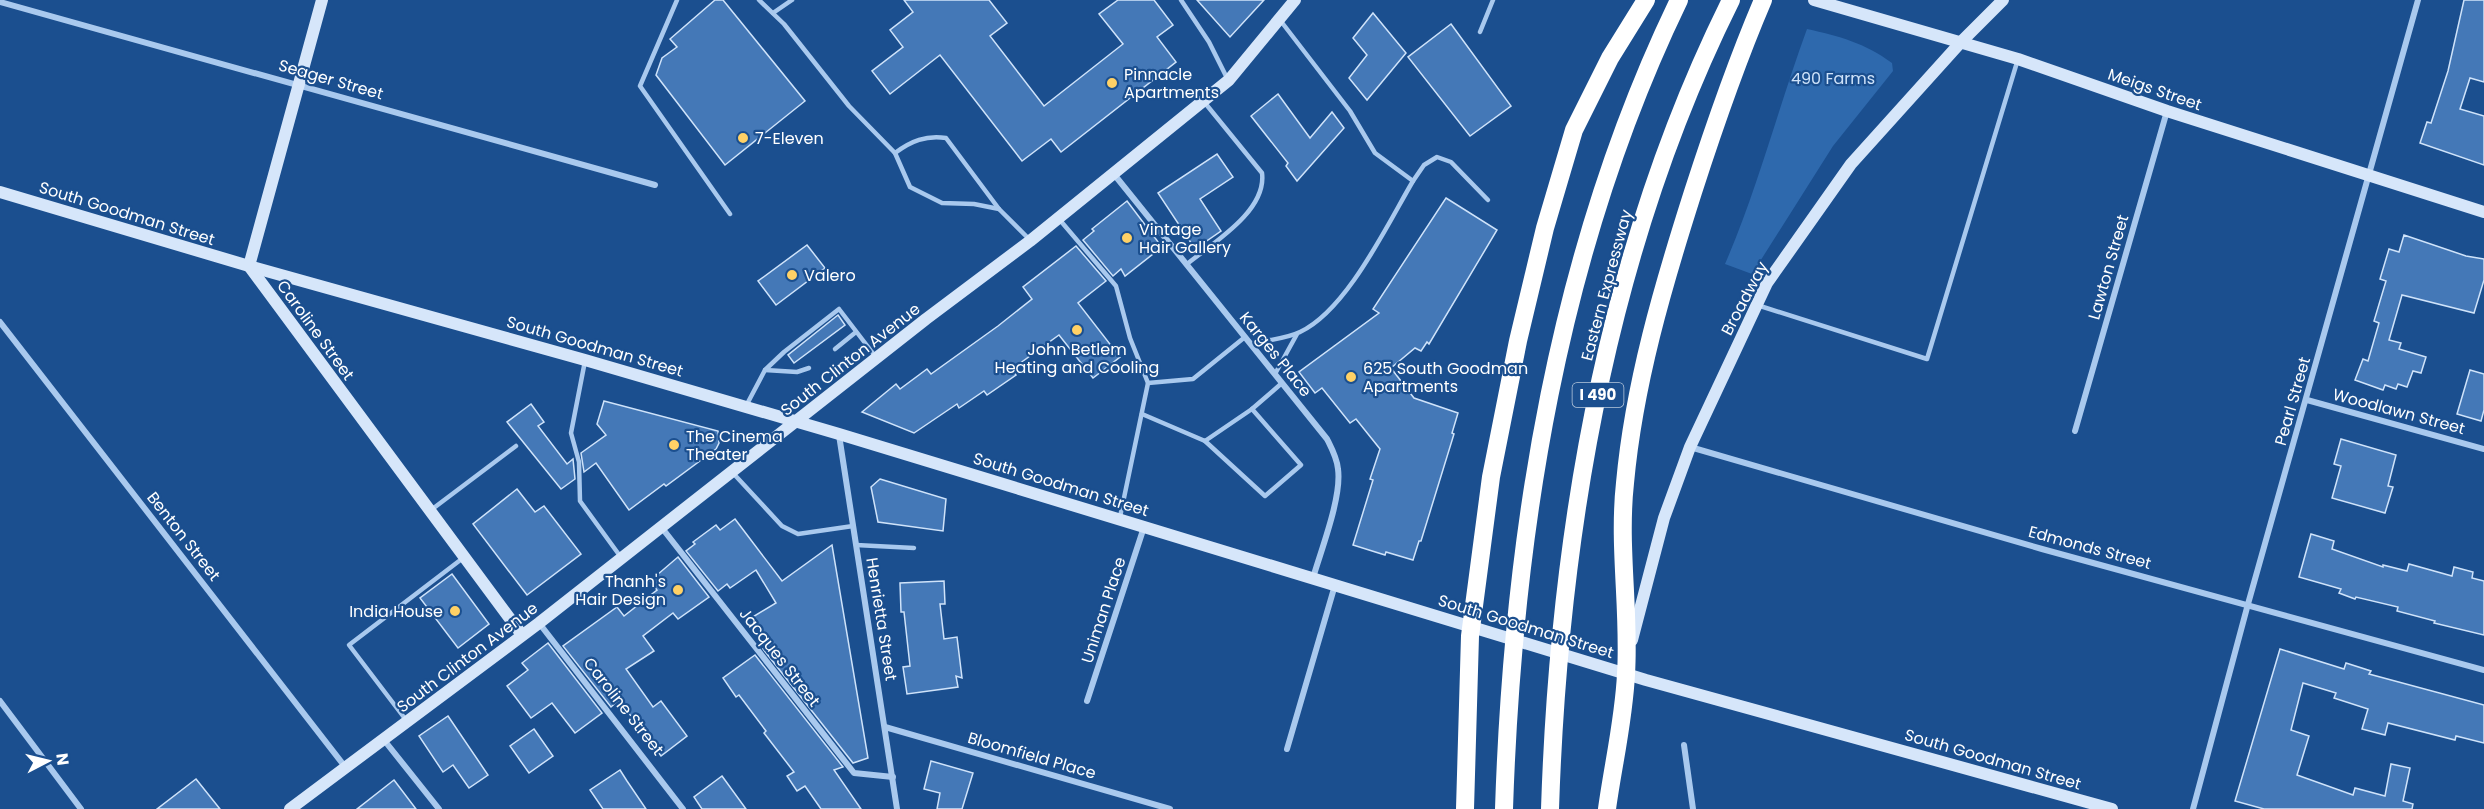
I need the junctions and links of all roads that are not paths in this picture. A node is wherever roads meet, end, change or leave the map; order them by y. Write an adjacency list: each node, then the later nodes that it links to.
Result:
1 (322, 0): 22 (street)
2 (677, 0): 34 (lane)
3 (759, 0): 16 (lane)
4 (792, 0): 16 (lane)
5 (1182, 0): 21 (lane)
6 (1296, 0): 17 (street, South Clinton Avenue)
7 (1493, 0): 18 (lane)
8 (1646, 0): 78 (highway)
9 (1679, 0): 98 (highway, Eastern Expressway / I 490)
10 (1731, 0): 99 (highway, Eastern Expressway / I 490)
11 (1763, 0): 81 (highway)
12 (1814, 0): 19 (street, Meigs Street)
13 (2003, 0): 19 (street, Broadway)
14 (2418, 0): 27 (street, Pearl Street)
15 (0, 2): 22 (street, Seager Street)
16 (774, 13): 25 (lane)
17 (1280, 19): 21 (street, South Clinton Avenue); 28 (lane)
18 (1480, 32)
19 (1961, 42): 20 (street, Meigs Street); 39 (street, Broadway)
20 (2018, 59): 24 (street, Meigs Street); 39 (lane)
21 (1228, 80): 23 (street, South Clinton Avenue)
22 (299, 84): 29 (street, Seager Street); 38 (street)
23 (1203, 100): 26 (street, South Clinton Avenue); 37 (lane)
24 (2168, 111): 27 (street, Meigs Street); 58 (street, Lawton Street)
25 (895, 153): 32 (lane); 32 (lane)
26 (1113, 173): 35 (street, South Clinton Avenue); 37 (street, Karges Place)
27 (2367, 175): 33 (street, Meigs Street); 53 (street, Pearl Street)
28 (1413, 181): 31 (lane); 42 (lane)
29 (655, 184)
30 (0, 192): 38 (street, South Goodman Street)
31 (1488, 200)
32 (999, 209): 36 (lane)
33 (2484, 212)
34 (730, 214)
35 (1058, 218): 36 (street, South Clinton Avenue); 51 (lane)
36 (1030, 240): 46 (street, South Clinton Avenue)
37 (1187, 264): 43 (street, Karges Place)
38 (249, 266): 47 (street, South Goodman Street); 65 (street, Caroline Street)
39 (1757, 305): 62 (street, Broadway)
40 (0, 322): 89 (street, Benton Street)
41 (856, 332): 45 (lane); 46 (lane); 49 (lane)
42 (1297, 334): 44 (lane); 50 (lane)
43 (1245, 336): 44 (street, Karges Place); 51 (lane)
44 (1251, 344): 50 (street, Karges Place)
45 (835, 349)
46 (876, 358): 57 (street, South Clinton Avenue)
47 (585, 360): 54 (street, South Goodman Street); 73 (lane)
48 (809, 368): 49 (lane)
49 (765, 370): 54 (lane)
50 (1275, 374): 52 (street, Karges Place)
51 (1148, 383): 56 (lane)
52 (1282, 383): 55 (lane); 74 (street, Karges Place)
53 (2307, 400): 63 (street, Woodlawn Street); 76 (street, Pearl Street)
54 (745, 407): 57 (street, South Goodman Street)
55 (1252, 409): 60 (lane); 60 (lane)
56 (1142, 414): 60 (lane); 66 (lane)
57 (796, 422): 59 (street, South Goodman Street); 64 (street, South Clinton Avenue)
58 (2075, 431)
59 (839, 434): 66 (street, South Goodman Street); 67 (street, Henrietta Street)
60 (1205, 441)
61 (516, 446): 65 (lane)
62 (1690, 447): 76 (street, Edmonds Street); 81 (street, Broadway)
63 (2484, 449)
64 (732, 472): 67 (lane); 69 (street, South Clinton Avenue)
65 (429, 511): 72 (street, Caroline Street)
66 (1119, 520): 68 (street, South Goodman Street)
67 (853, 526): 70 (street, Henrietta Street)
68 (1144, 527): 74 (street, South Goodman Street); 83 (street, Uniman Place)
69 (662, 528): 73 (street, South Clinton Avenue); 90 (street, Jacques Street)
70 (856, 545): 71 (lane); 85 (street, Henrietta Street)
71 (914, 548)
72 (463, 558): 79 (street, Caroline Street); 84 (lane)
73 (622, 559): 77 (street, South Clinton Avenue)
74 (1313, 578): 75 (street, South Goodman Street)
75 (1335, 585): 78 (street, South Goodman Street); 88 (street)
76 (2248, 604): 80 (street, Edmonds Street); 103 (street, Pearl Street)
77 (539, 623): 79 (street, South Clinton Avenue); 94 (street, Caroline Street)
78 (1478, 628): 81 (street, South Goodman Street); 97 (highway)
79 (522, 635): 84 (street, South Clinton Avenue)
80 (2484, 670)
81 (1626, 674): 100 (highway); 102 (street, South Goodman Street)
82 (0, 701): 91 (street)
83 (1087, 701)
84 (408, 722): 86 (street, South Clinton Avenue)
85 (885, 727): 90 (street, Henrietta Street); 96 (street, Bloomfield Place)
86 (384, 740): 89 (street, South Clinton Avenue); 93 (street)
87 (1684, 745): 101 (street)
88 (1287, 749)
89 (346, 768): 92 (street, South Clinton Avenue)
90 (893, 777): 95 (street, Henrietta Street)
91 (81, 809)
92 (290, 809)
93 (439, 809)
94 (683, 809)
95 (897, 809)
96 (1170, 809)
97 (1465, 809)
98 (1504, 809)
99 (1550, 809)
100 (1607, 809)
101 (1693, 809)
102 (2112, 809)
103 (2193, 809)

